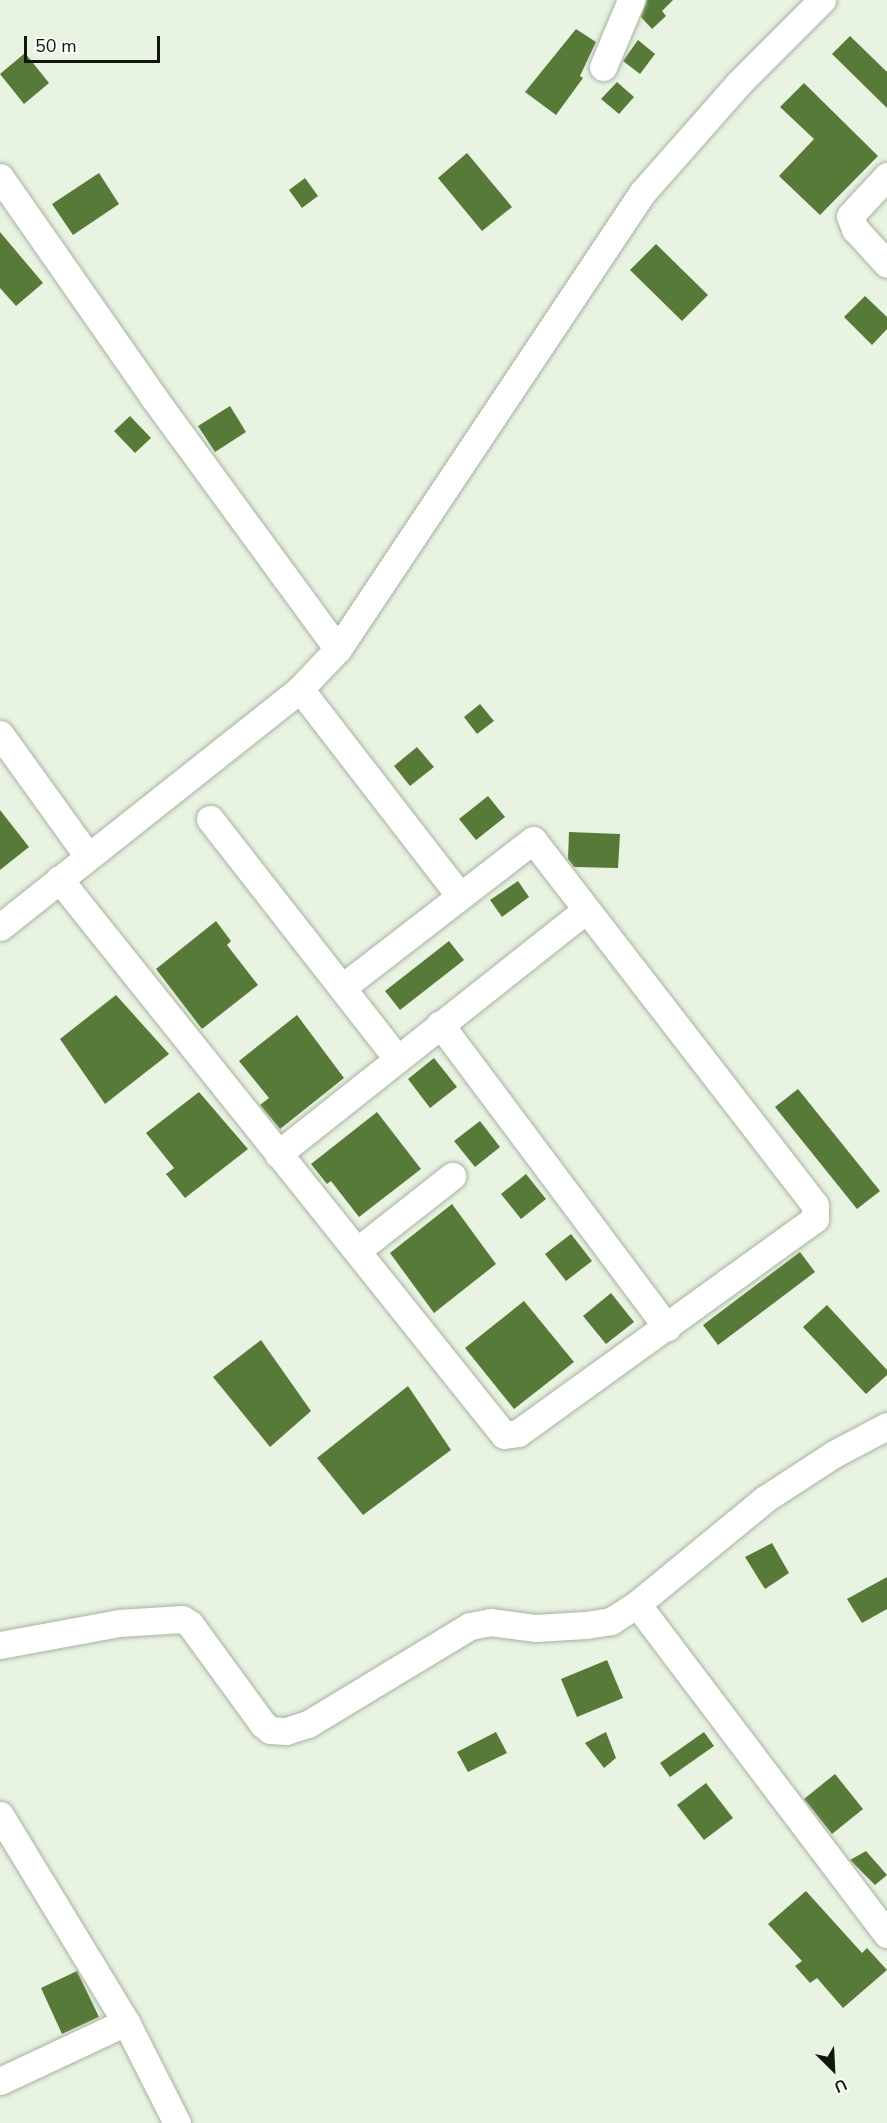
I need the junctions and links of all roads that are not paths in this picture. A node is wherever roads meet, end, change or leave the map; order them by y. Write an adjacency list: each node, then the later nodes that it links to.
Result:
1 (631, 0): 3 (street)
2 (822, 0): 7 (street)
3 (603, 67)
4 (887, 176): 6 (street)
5 (0, 177): 7 (street)
6 (887, 264)
7 (338, 649): 8 (street)
8 (300, 688): 11 (street); 13 (street)
9 (0, 734): 11 (street)
10 (210, 819): 16 (street)
11 (87, 855): 12 (street)
12 (59, 879): 15 (street); 19 (street)
13 (459, 895): 14 (street); 16 (street)
14 (585, 911): 17 (street); 22 (street)
15 (0, 927)
16 (342, 987): 18 (street)
17 (440, 1024): 18 (street); 22 (street)
18 (397, 1058): 19 (street)
19 (278, 1154): 21 (street)
20 (452, 1176): 21 (street)
21 (358, 1250): 22 (street)
22 (667, 1327)
23 (883, 1435): 24 (street)
24 (637, 1604): 25 (street); 27 (street)
25 (0, 1645)
26 (0, 1815): 28 (street)
27 (887, 1934)
28 (126, 2022): 29 (street); 30 (street)
29 (0, 2081)
30 (177, 2123)

